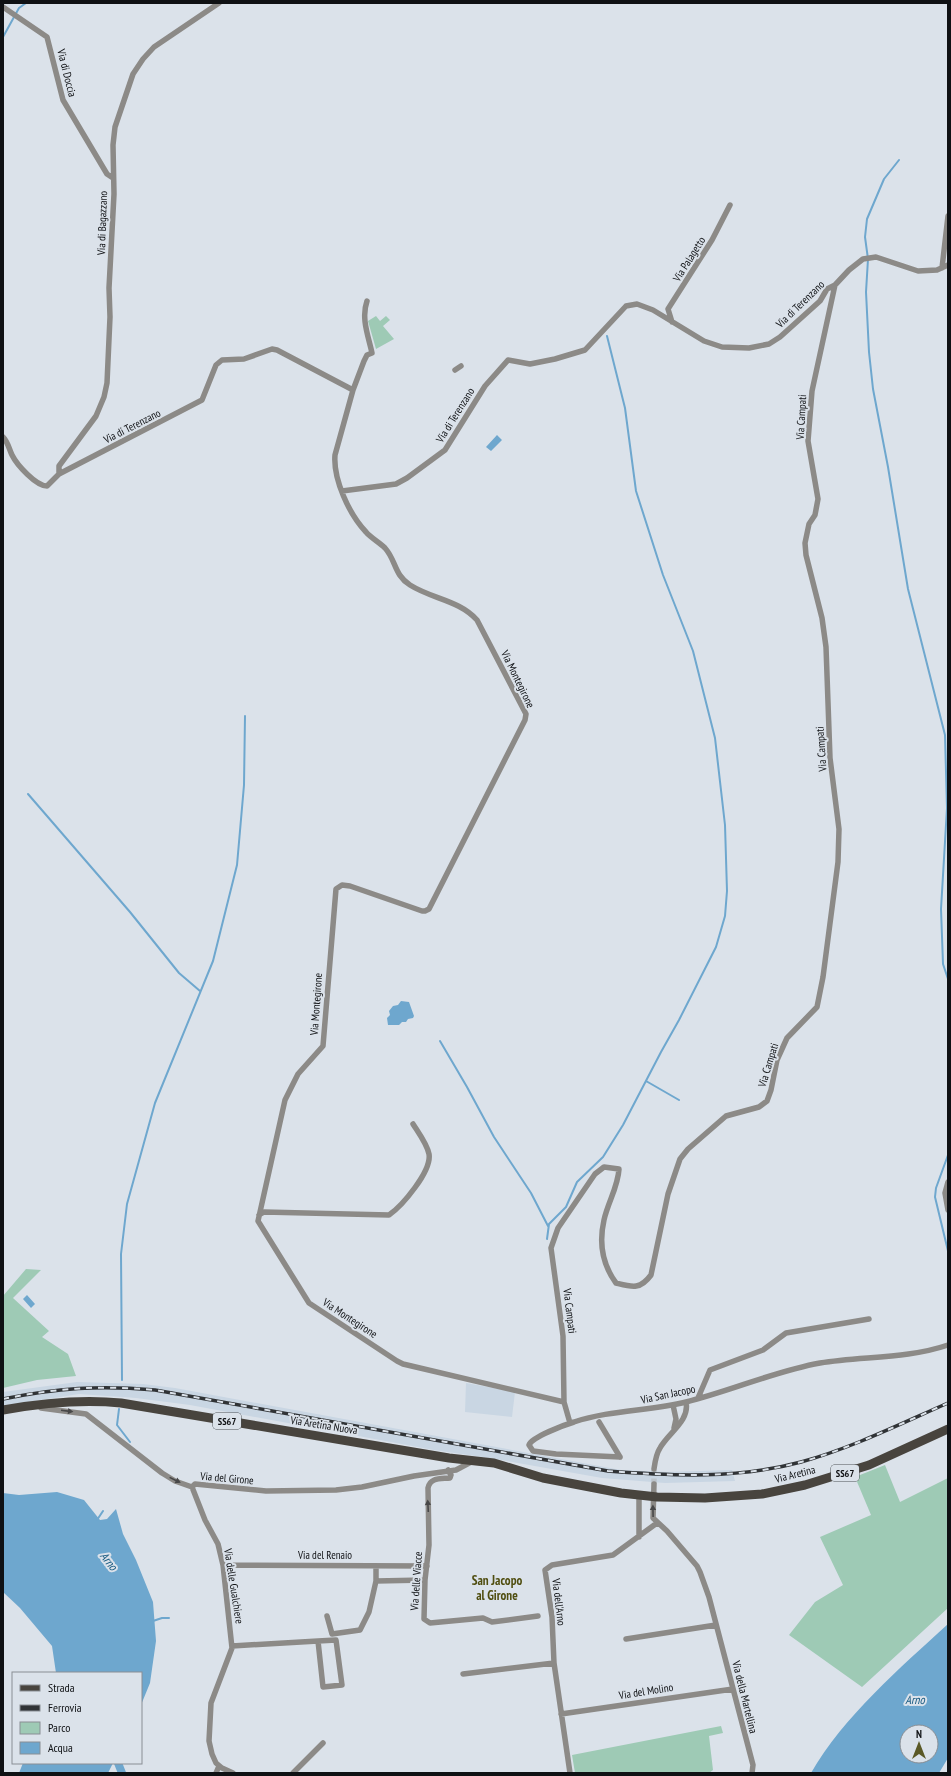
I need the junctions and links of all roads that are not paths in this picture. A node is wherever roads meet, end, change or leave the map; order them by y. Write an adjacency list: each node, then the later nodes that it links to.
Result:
1 (220, 3): 3 (street, Via di Bagazzano)
2 (3, 7): 3 (street, Via di Doccia)
3 (113, 178): 19 (street, Via di Bagazzano)
4 (730, 205): 10 (street, Via Palagetto)
5 (948, 216): 7 (street)
6 (948, 266): 7 (street, Via di Terenzano)
7 (942, 268): 8 (street, Via di Terenzano)
8 (835, 285): 12 (street, Via di Terenzano); 28 (street, Via Campati)
9 (367, 301): 17 (street)
10 (668, 309): 11 (street); 12 (street)
11 (656, 312): 12 (street, Via di Terenzano); 13 (street, Via di Terenzano)
12 (672, 323)
13 (530, 364): 15 (street); 20 (street, Via di Terenzano)
14 (461, 366): 16 (street)
15 (517, 367)
16 (455, 370)
17 (353, 390): 19 (street, Via di Terenzano); 20 (street)
18 (3, 438): 19 (street)
19 (59, 474)
20 (342, 491): 24 (street, Via Montegirone)
21 (413, 1124): 24 (street)
22 (948, 1182): 23 (street)
23 (948, 1210)
24 (259, 1215): 28 (street, Via Montegirone)
25 (870, 1319): 27 (street)
26 (948, 1345): 27 (street, Via San Jacopo)
27 (698, 1398): 29 (street, Via San Jacopo)
28 (564, 1402): 34 (street, Via Campati)
29 (686, 1402): 30 (street, Via San Jacopo); 36 (street)
30 (673, 1405): 34 (street, Via San Jacopo); 36 (street)
31 (28, 1406): 32 (main road, Via Aretina Nuova / SS67); 37 (main road, Via Aretina Nuova / SS67); 42 (street, Via del Girone, one-way to 42)
32 (3, 1410)
33 (599, 1422): 34 (street, Via San Jacopo)
34 (570, 1423)
35 (948, 1429): 44 (main road, Via Aretina / SS67)
36 (673, 1430): 39 (street)
37 (449, 1458): 38 (main road, Via Aretina Nuova / SS67); 40 (street)
38 (473, 1461): 40 (street, Via del Girone); 43 (main road, Via Aretina Nuova / SS67)
39 (654, 1469)
40 (448, 1470): 42 (street, Via del Girone); 49 (street, Via delle Viacce, one-way to 40)
41 (654, 1484): 44 (street)
42 (192, 1487): 47 (street, Via delle Gualchiere)
43 (639, 1496): 44 (main road, Via Aretina / SS67); 46 (street)
44 (653, 1497): 45 (street, one-way to 44)
45 (658, 1523): 46 (street); 54 (street, Via della Martellina)
46 (639, 1537): 58 (street, Via dell'Arno)
47 (223, 1565): 48 (street, Via del Renaio); 57 (street, Via delle Gualchiere)
48 (376, 1566): 49 (street, Via del Renaio); 50 (street)
49 (427, 1566): 51 (street, Via delle Viacce)
50 (376, 1580): 51 (street); 52 (street)
51 (425, 1580): 53 (street, Via delle Viacce)
52 (327, 1616)
53 (538, 1616)
54 (716, 1625): 55 (street); 60 (street, Via della Martellina)
55 (626, 1639)
56 (318, 1641): 56 (street); 57 (street)
57 (232, 1646): 63 (street, Via delle Gualchiere)
58 (554, 1663): 59 (street); 61 (street, Via dell'Arno)
59 (463, 1674)
60 (733, 1688): 61 (street, Via del Molino); 68 (street, Via della Martellina)
61 (561, 1714): 67 (street, Via dell'Arno)
62 (323, 1743): 66 (street)
63 (219, 1766): 64 (street); 65 (street)
64 (216, 1773)
65 (233, 1773)
66 (292, 1773)
67 (570, 1773)
68 (752, 1773)

